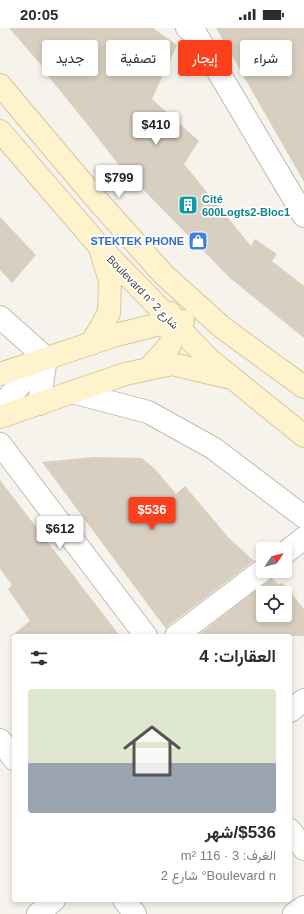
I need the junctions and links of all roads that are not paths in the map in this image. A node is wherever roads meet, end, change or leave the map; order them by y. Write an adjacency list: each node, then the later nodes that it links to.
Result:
1 (194, 30): 4 (street)
2 (0, 85): 6 (main road)
3 (0, 131): 5 (main road, Boulevard n° شارع 2)
4 (304, 216)
5 (100, 248): 8 (main road, Boulevard n° شارع 2); 10 (main road)
6 (164, 275): 8 (main road); 9 (main road)
7 (0, 317): 11 (street)
8 (172, 321): 9 (main road); 10 (main road); 12 (main road); 14 (main road, Boulevard n° شارع 2)
9 (223, 328): 15 (main road)
10 (91, 344): 11 (main road)
11 (46, 358): 13 (main road); 17 (street); 18 (street)
12 (148, 369): 14 (main road); 16 (main road)
13 (0, 374)
14 (233, 379): 20 (main road, Boulevard n° شارع 2)
15 (304, 387)
16 (72, 392): 17 (main road); 22 (street)
17 (39, 404): 19 (main road)
18 (0, 406)
19 (0, 417)
20 (304, 436)
21 (0, 444): 26 (street)
22 (304, 517)
23 (304, 538): 24 (street)
24 (292, 547)
25 (256, 575): 27 (street)
26 (144, 634)
27 (179, 634)
28 (304, 700): 29 (street)
29 (292, 709)
30 (0, 740): 31 (street)
31 (12, 756)
32 (12, 760): 33 (street)
33 (0, 769)
34 (292, 833): 35 (street)
35 (304, 849)
36 (52, 902): 39 (street)
37 (126, 902): 40 (street)
38 (304, 907): 41 (street)
39 (38, 914)
40 (135, 914)
41 (294, 914)

